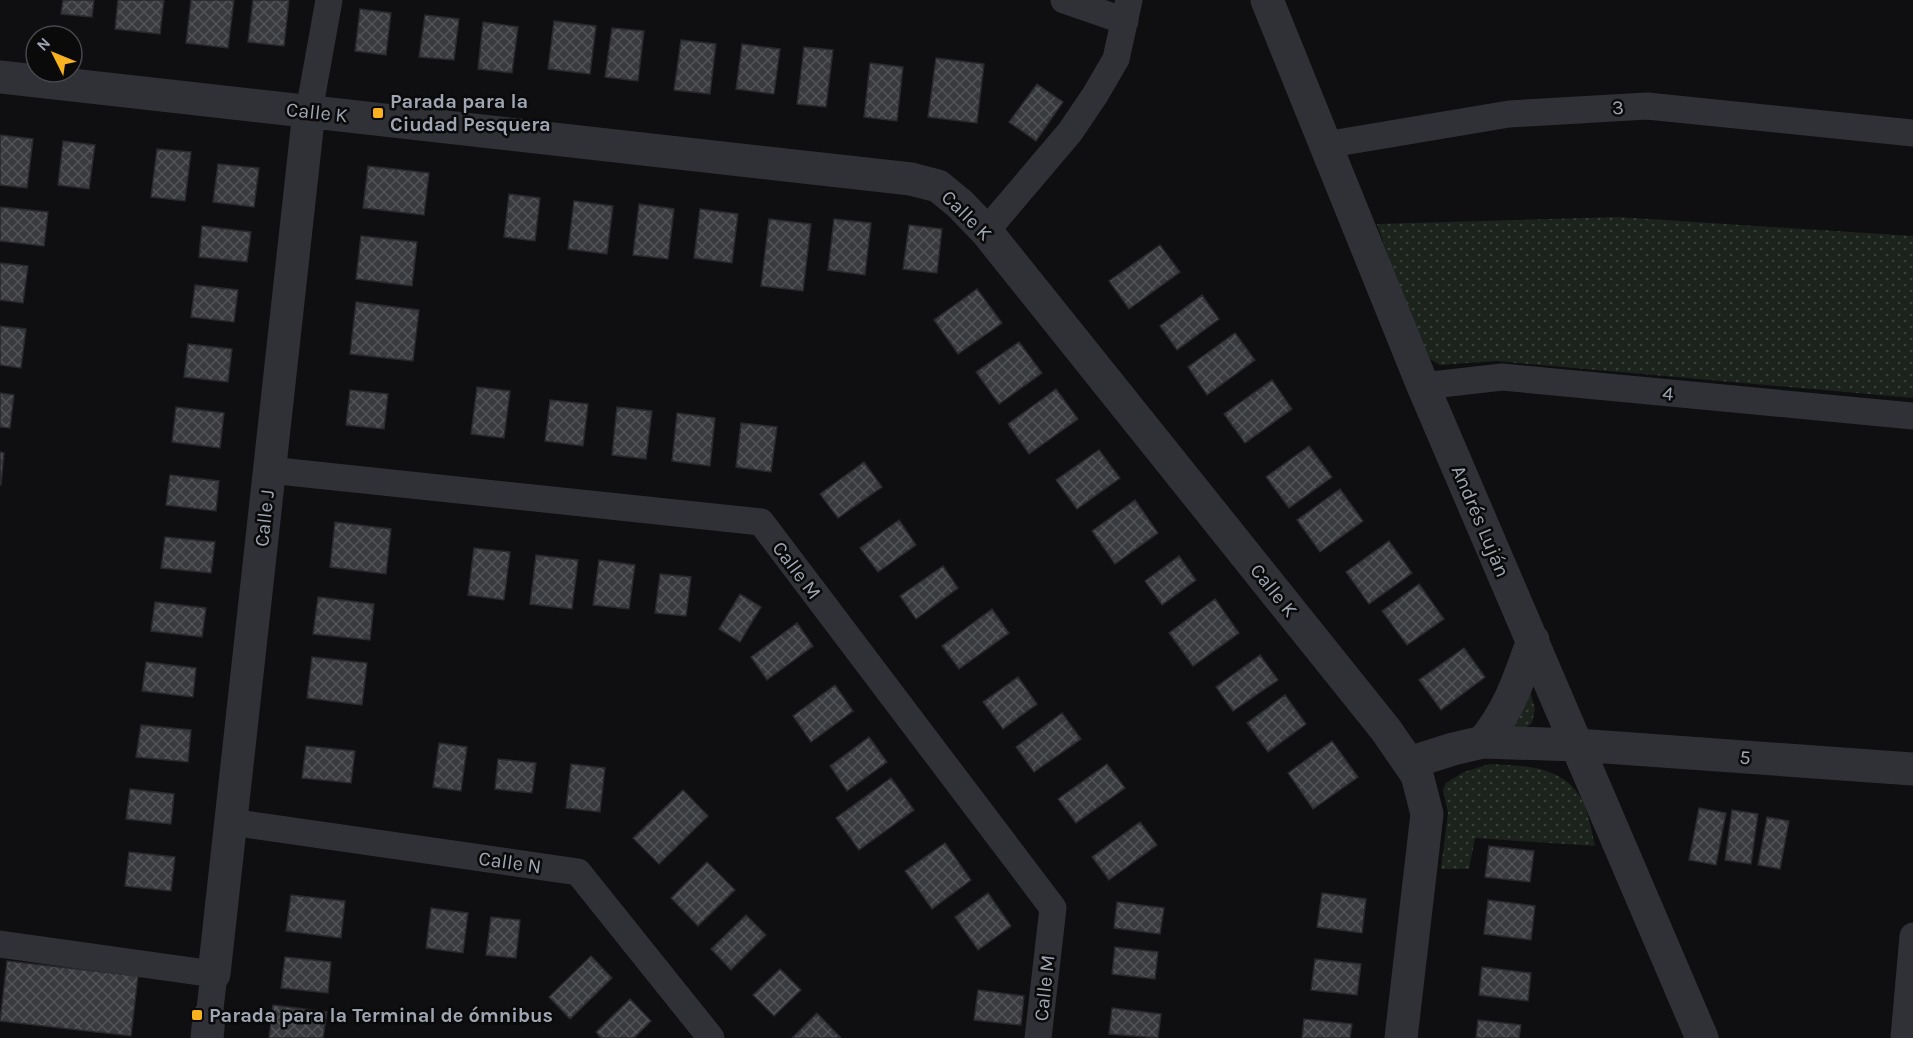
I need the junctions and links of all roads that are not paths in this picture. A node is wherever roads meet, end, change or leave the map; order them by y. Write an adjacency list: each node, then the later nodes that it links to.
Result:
1 (329, 0): 6 (street, Calle J)
2 (1065, 0): 4 (street)
3 (1267, 0): 8 (street, Andrés Luján)
4 (1127, 11): 9 (street)
5 (0, 77): 6 (street, Calle K)
6 (309, 111): 9 (street, Calle K); 12 (street, Calle J)
7 (1913, 133): 8 (street, 3)
8 (1325, 145): 10 (street, Andrés Luján)
9 (986, 231): 16 (street, Calle K)
10 (1423, 386): 11 (street, 4); 13 (street, Andrés Luján)
11 (1913, 416)
12 (269, 470): 18 (street, Calle J); 24 (street, Calle M)
13 (1533, 640): 14 (street); 15 (street, Andrés Luján)
14 (1483, 742): 15 (street, 5); 16 (street, 5)
15 (1577, 745): 17 (street, 5); 26 (street, Andrés Luján)
16 (1409, 764): 25 (street, Calle K)
17 (1913, 769)
18 (230, 822): 21 (street, Calle J); 23 (street, Calle N)
19 (1913, 936): 27 (street)
20 (0, 944): 21 (street)
21 (214, 974): 22 (street, Calle J)
22 (208, 1027)
23 (711, 1038)
24 (1038, 1038)
25 (1401, 1038)
26 (1702, 1038)
27 (1904, 1038)

